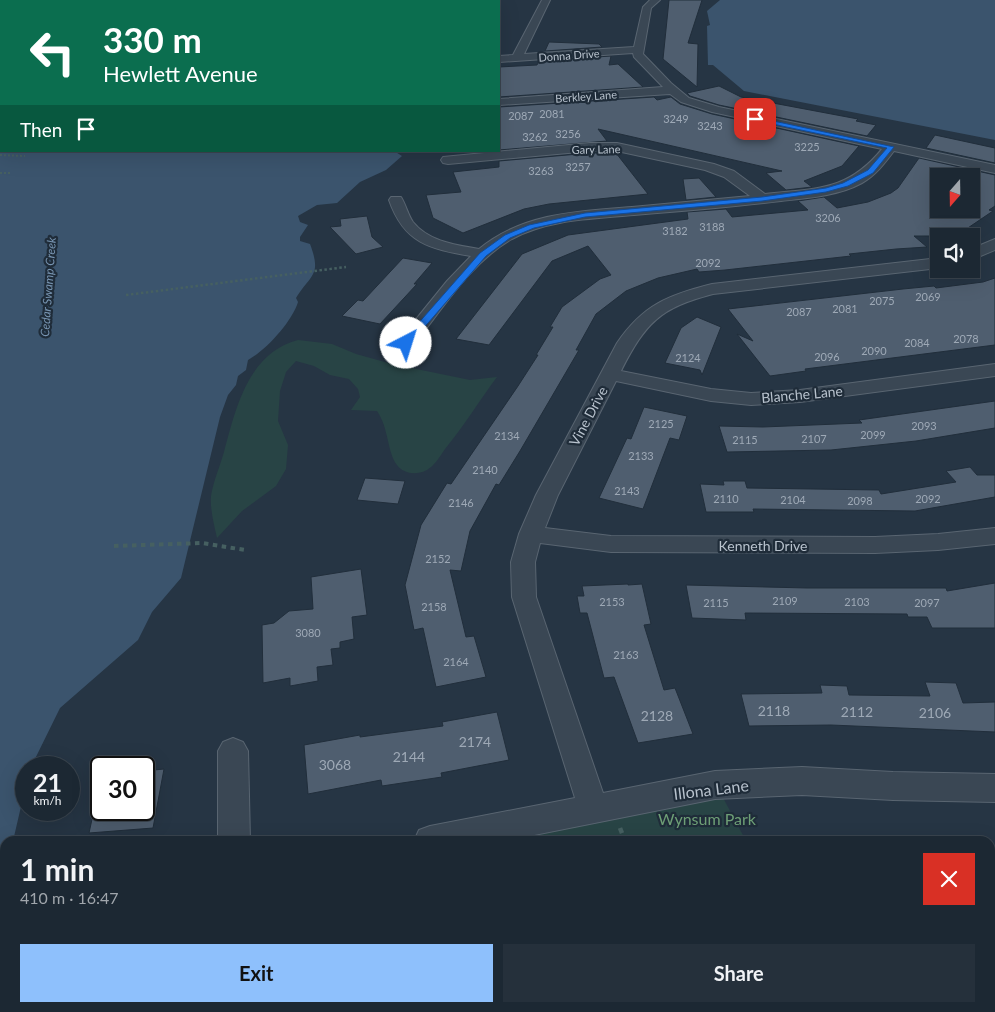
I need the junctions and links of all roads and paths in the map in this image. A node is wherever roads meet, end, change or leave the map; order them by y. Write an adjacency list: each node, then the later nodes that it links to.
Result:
1 (546, 0): 4 (street)
2 (656, 0): 3 (street)
3 (638, 50): 4 (street, Donna Drive); 6 (street)
4 (517, 58): 5 (street, Donna Drive)
5 (500, 59)
6 (673, 90): 7 (street, Berkley Lane); 8 (street)
7 (500, 102)
8 (891, 147): 12 (street); 15 (street)
9 (0, 155): 10 (path)
10 (25, 156)
11 (448, 160): 15 (street, Gary Lane)
12 (995, 169)
13 (0, 173): 14 (path)
14 (12, 173)
15 (762, 199): 19 (street)
16 (396, 200): 19 (street)
17 (995, 244): 18 (street)
18 (980, 251)
19 (483, 254): 23 (street)
20 (930, 264): 25 (street, Vine Drive)
21 (346, 267): 22 (path)
22 (126, 295)
23 (406, 343)
24 (995, 370): 25 (street, Blanche Lane)
25 (610, 374): 26 (street, Vine Drive)
26 (531, 534): 27 (street, Kenneth Drive); 32 (street, Vine Drive)
27 (995, 536)
28 (114, 546): 29 (path)
29 (245, 550)
30 (233, 751): 33 (street)
31 (995, 788): 32 (street, Illona Lane)
32 (593, 808): 34 (street, Illona Lane)
33 (234, 836)
34 (455, 836)

